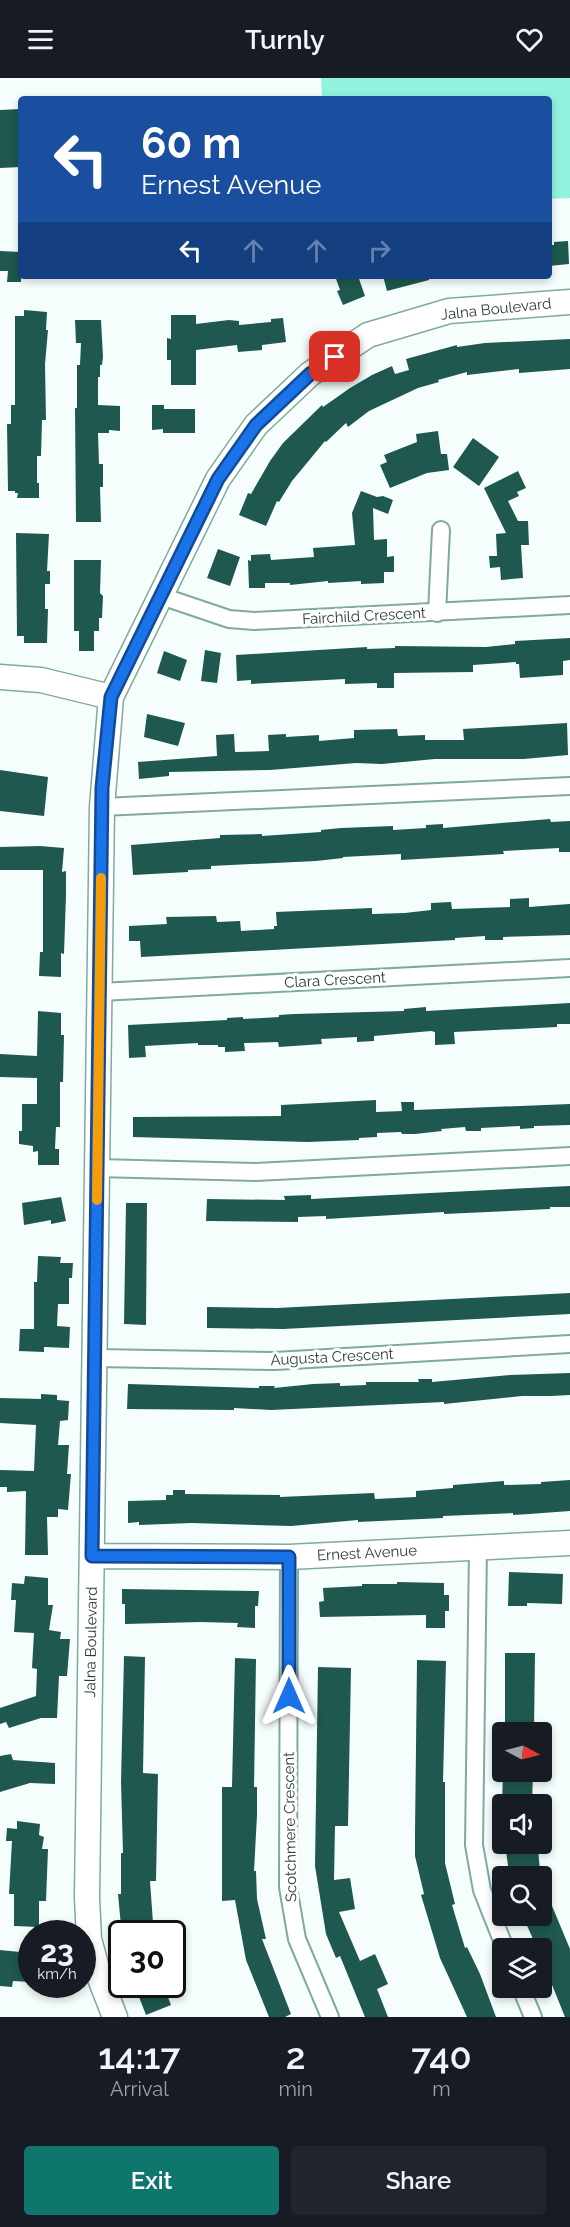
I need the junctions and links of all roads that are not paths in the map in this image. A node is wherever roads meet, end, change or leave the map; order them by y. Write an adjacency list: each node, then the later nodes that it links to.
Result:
1 (570, 302): 3 (street, Jalna Boulevard)
2 (441, 530): 5 (street)
3 (161, 596): 5 (street, Fairchild Crescent); 7 (street, Jalna Boulevard)
4 (570, 605): 5 (street, Fairchild Crescent)
5 (438, 613)
6 (0, 677): 7 (street)
7 (111, 697): 9 (street, Jalna Boulevard)
8 (570, 786): 9 (street)
9 (102, 807): 11 (street, Jalna Boulevard)
10 (570, 968): 11 (street, Clara Crescent)
11 (99, 992): 13 (street, Jalna Boulevard)
12 (570, 1156): 13 (street)
13 (97, 1168): 15 (street, Jalna Boulevard)
14 (570, 1344): 15 (street, Augusta Crescent)
15 (94, 1358): 18 (street, Jalna Boulevard)
16 (570, 1543): 17 (street, Ernest Avenue)
17 (478, 1548): 19 (street, Ernest Avenue); 20 (street)
18 (92, 1556): 19 (street, Ernest Avenue); 22 (street, Jalna Boulevard)
19 (289, 1557): 23 (street, Scotchmere Crescent)
20 (501, 1938)
21 (525, 1998): 24 (street)
22 (115, 2017)
23 (330, 2017)
24 (533, 2017)

